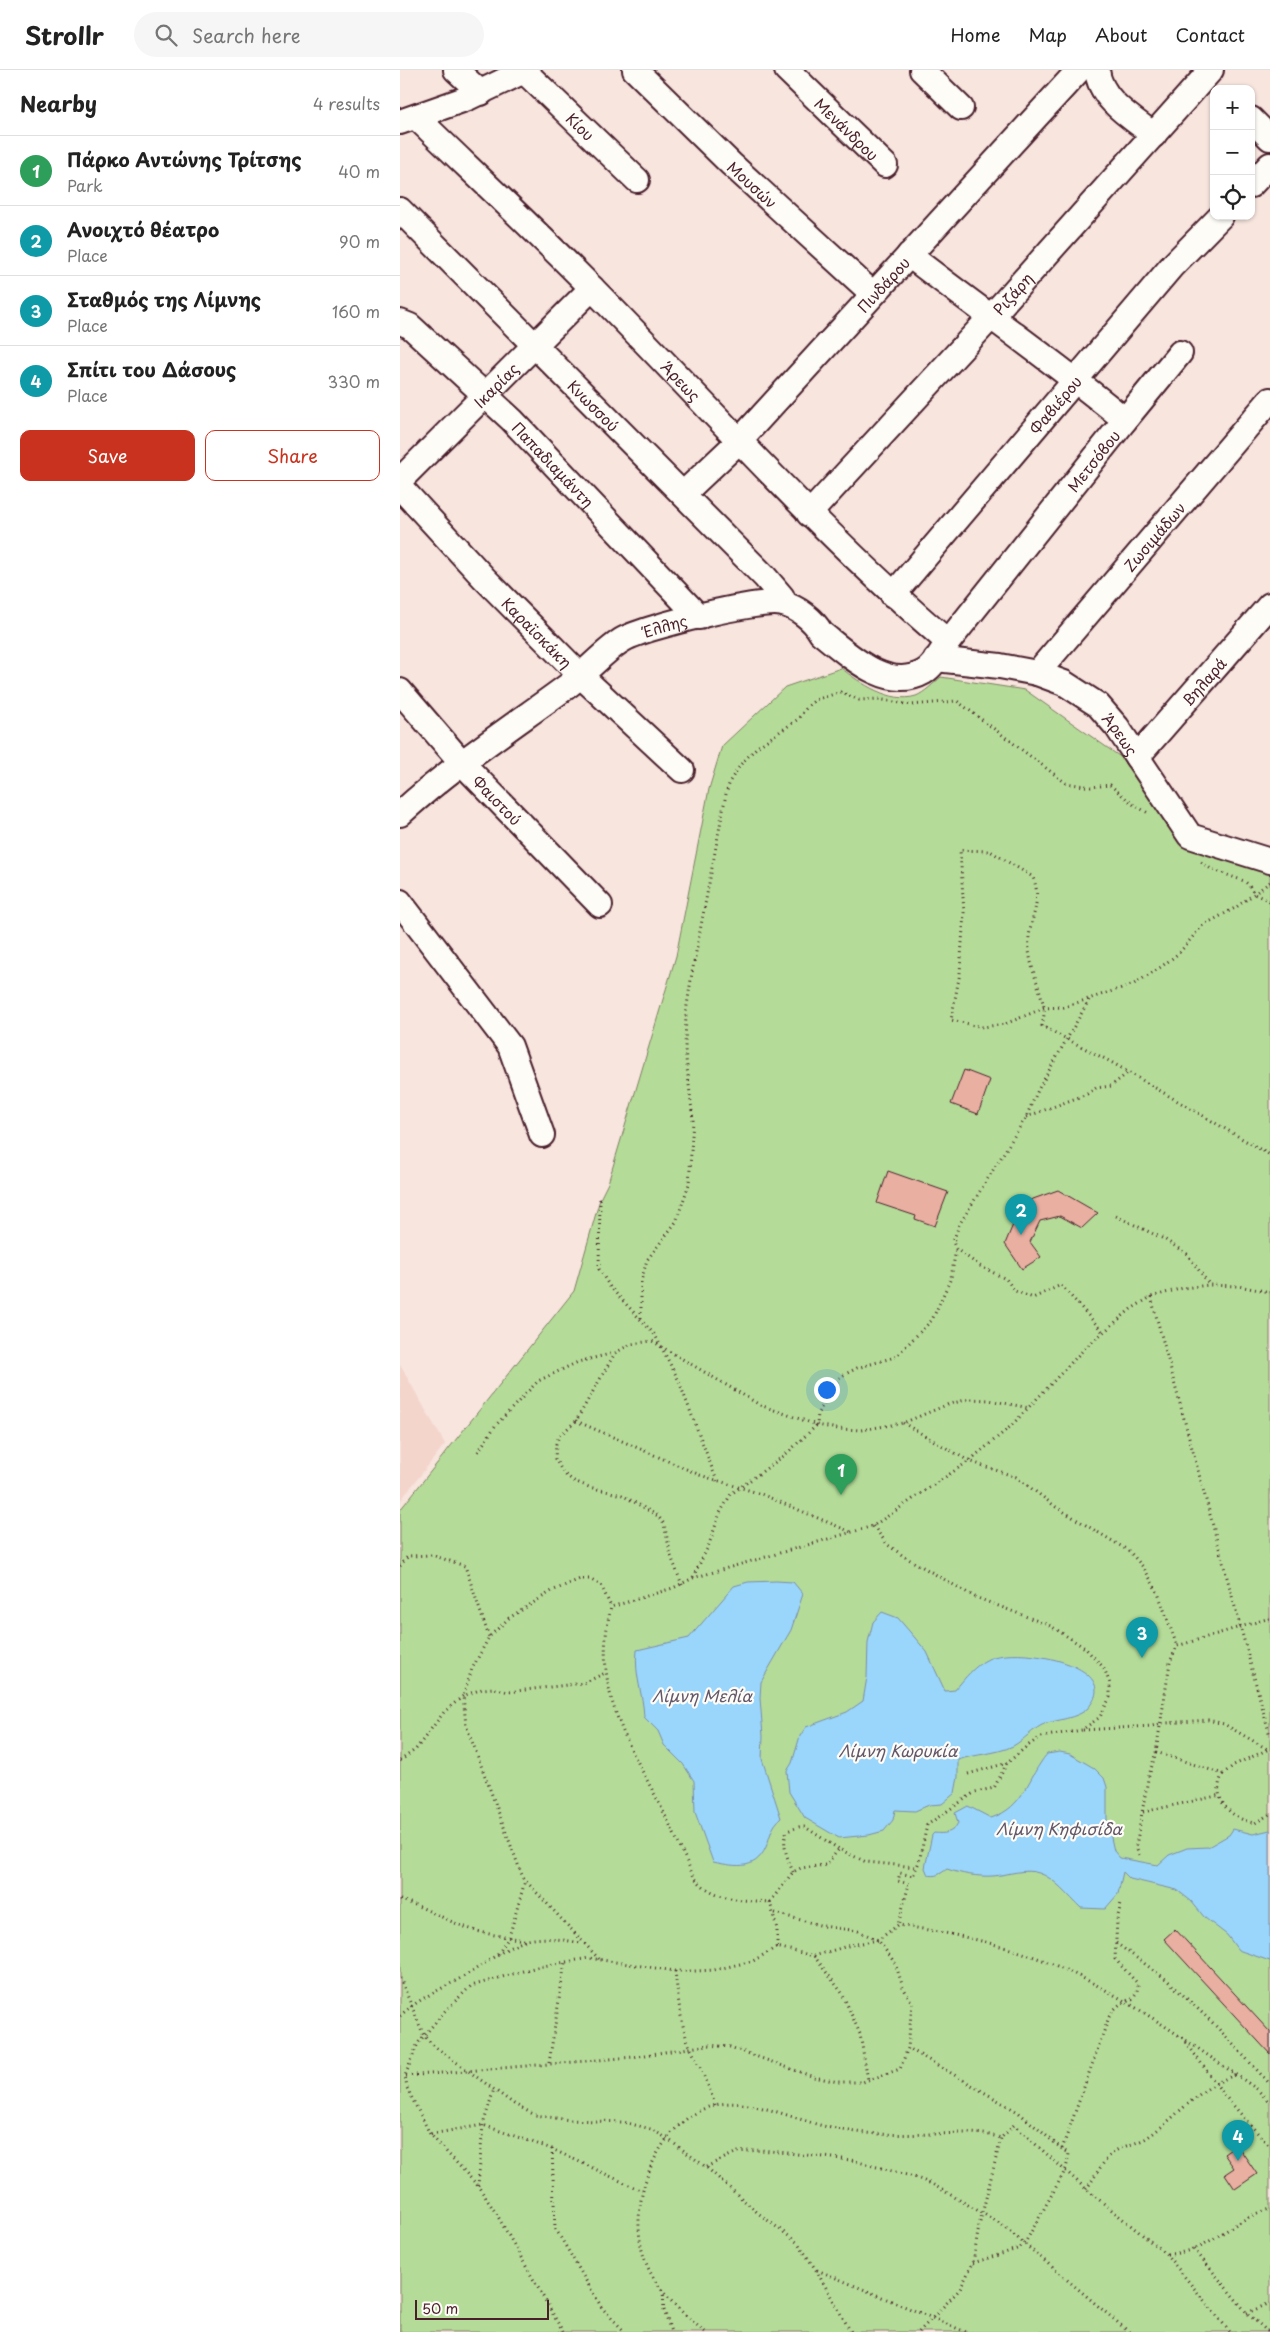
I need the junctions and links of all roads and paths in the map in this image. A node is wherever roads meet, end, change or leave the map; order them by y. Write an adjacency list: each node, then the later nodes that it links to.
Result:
1 (456, 70): 9 (street)
2 (525, 70): 9 (street); 17 (street, Κίου)
3 (634, 70): 23 (street, Μουσών)
4 (787, 70): 15 (street, Μενάνδρου)
5 (922, 70): 10 (street)
6 (1079, 70): 21 (street, Πινδάρου)
7 (1097, 70): 13 (street)
8 (1210, 76): 13 (street, Ριζάρη)
9 (481, 92): 11 (street)
10 (961, 108)
11 (408, 119): 22 (street, Άρεως)
12 (1255, 123): 14 (street)
13 (1154, 135): 24 (street, Ριζάρη)
14 (1270, 138)
15 (885, 164)
16 (1270, 165): 18 (street)
17 (638, 180)
18 (1255, 181)
19 (400, 210): 26 (street, Κνωσσού)
20 (1216, 220): 28 (street, Φαβιέρου)
21 (909, 256): 23 (street, Πινδάρου); 24 (street, Μετσόβου)
22 (592, 288): 26 (street, Ικαρίας); 32 (street, Άρεως)
23 (873, 294): 32 (street, Πινδάρου)
24 (990, 318): 28 (street, Μετσόβου); 36 (street, Ριζάρη)
25 (400, 322): 29 (street, Παπαδιαμάντη)
26 (534, 345): 29 (street, Ικαρίας); 35 (street, Κνωσσού)
27 (1180, 353): 31 (street)
28 (1075, 379): 31 (street, Μετσόβου); 37 (street, Φαβιέρου)
29 (486, 394): 33 (street, Ικαρίας); 40 (street, Παπαδιαμάντη)
30 (1270, 400): 42 (street, Ζωσιμάδων)
31 (1125, 420): 41 (street, Μετσόβου)
32 (739, 441): 35 (street, Πινδάρου); 36 (street, Άρεως)
33 (400, 480)
34 (400, 487): 43 (street, Καραϊσκάκη)
35 (683, 494): 38 (street, Κνωσσού)
36 (809, 514): 37 (street, Άρεως)
37 (892, 595): 41 (street, Άρεως)
38 (784, 604): 40 (street, Έλλης); 41 (street)
39 (1270, 605): 45 (street, Βηλαρά)
40 (699, 617): 43 (street, Έλλης)
41 (942, 651): 42 (street, Άρεως)
42 (1037, 673): 45 (street, Άρεως)
43 (581, 676): 46 (street, Έλλης); 47 (street, Καραϊσκάκη)
44 (400, 691): 46 (street, Φαιστού)
45 (1137, 757): 51 (street, Άρεως)
46 (463, 764): 48 (street, Έλλης); 56 (street, Φαιστού)
47 (682, 770)
48 (403, 806)
49 (1155, 816): 70 (path)
50 (1196, 857): 53 (path)
51 (1270, 860)
52 (1270, 882): 53 (path)
53 (1254, 894): 54 (path); 57 (path)
54 (1270, 901)
55 (400, 902): 62 (street)
56 (600, 905)
57 (1090, 1000): 58 (path); 59 (path)
58 (1044, 1008): 58 (path); 59 (path)
59 (1068, 1040): 60 (path); 61 (path)
60 (1129, 1072): 61 (path); 63 (path)
61 (1026, 1117): 66 (path)
62 (542, 1134)
63 (1270, 1155)
64 (600, 1199): 70 (path)
65 (1116, 1216): 67 (path)
66 (956, 1249): 71 (path); 77 (path)
67 (1209, 1285): 68 (path); 69 (path)
68 (1270, 1292)
69 (1151, 1297): 71 (path); 89 (path)
70 (641, 1318): 72 (path)
71 (1103, 1332): 74 (path)
72 (660, 1345): 73 (path); 77 (path); 80 (path)
73 (615, 1353): 75 (path); 78 (path)
74 (1030, 1408): 76 (path); 79 (path)
75 (576, 1421): 80 (path); 86 (path)
76 (903, 1423): 77 (path); 79 (path)
77 (817, 1425): 81 (path)
78 (478, 1452)
79 (969, 1461): 82 (path); 91 (path)
80 (716, 1481): 81 (path)
81 (742, 1488): 83 (path); 85 (path)
82 (872, 1526): 83 (path); 95 (path)
83 (851, 1532): 85 (path)
84 (400, 1566): 90 (path)
85 (693, 1578): 86 (path)
86 (682, 1585): 87 (path)
87 (611, 1607): 90 (path); 92 (path)
88 (1270, 1618): 89 (path)
89 (1241, 1626): 91 (path); 96 (path)
90 (489, 1637): 93 (path)
91 (1177, 1646): 94 (path)
92 (605, 1672): 93 (path); 112 (path)
93 (464, 1696): 99 (path); 110 (path)
94 (1160, 1724): 95 (path); 97 (path); 98 (path)
95 (1082, 1730): 100 (path)
96 (1270, 1736)
97 (1270, 1749): 102 (path)
98 (1156, 1752): 102 (path); 104 (path)
99 (400, 1762)
100 (1007, 1763): 101 (path); 108 (path)
101 (968, 1774)
102 (1223, 1774): 103 (path)
103 (1221, 1795): 104 (path); 105 (path)
104 (1142, 1812): 107 (path)
105 (1270, 1814)
106 (839, 1849): 108 (path); 109 (path); 109 (path)
107 (1139, 1855)
108 (917, 1866): 115 (path)
109 (793, 1872): 112 (path)
110 (525, 1880): 116 (path); 120 (path)
111 (400, 1900): 116 (path)
112 (770, 1902): 114 (path)
113 (1121, 1903): 119 (path)
114 (774, 1913): 118 (path); 121 (path)
115 (898, 1925): 118 (path); 128 (path)
116 (509, 1937): 117 (path); 122 (path)
117 (527, 1940): 120 (path); 122 (path)
118 (878, 1940): 123 (path); 134 (path)
119 (1116, 1942): 128 (path); 141 (path)
120 (582, 1943): 124 (path)
121 (778, 1947): 123 (path); 126 (path)
122 (497, 1954): 129 (path)
123 (814, 1956): 139 (path)
124 (599, 1959): 125 (path); 126 (path)
125 (565, 1962): 131 (path); 135 (path)
126 (675, 1971): 133 (path)
127 (400, 1978): 129 (path)
128 (1124, 2001): 132 (path); 151 (path)
129 (411, 2005): 130 (path); 131 (path)
130 (400, 2016)
131 (424, 2036): 136 (path); 138 (path)
132 (1185, 2040): 137 (path); 140 (path)
133 (690, 2047): 135 (path); 139 (path); 144 (path)
134 (908, 2048): 139 (path); 151 (path)
135 (549, 2063): 136 (path)
136 (468, 2071): 138 (path); 142 (path)
137 (1236, 2075): 140 (path); 143 (path)
138 (405, 2076): 146 (path)
139 (868, 2080)
140 (1216, 2084): 149 (path); 155 (path)
141 (1270, 2084)
142 (494, 2089): 145 (path); 148 (path)
143 (1270, 2103)
144 (715, 2105): 147 (path); 148 (path)
145 (483, 2125): 146 (path); 150 (path); 154 (path)
146 (430, 2134): 154 (path)
147 (1001, 2138): 153 (path); 158 (path)
148 (668, 2139): 152 (path); 156 (path)
149 (1270, 2147)
150 (552, 2149): 156 (path); 170 (path)
151 (1062, 2149): 153 (path)
152 (706, 2167): 158 (path); 163 (path)
153 (1066, 2169): 155 (path); 159 (path)
154 (478, 2186): 169 (path)
155 (1086, 2189): 161 (path)
156 (642, 2191): 164 (path)
157 (1270, 2209): 160 (path)
158 (983, 2212): 159 (path); 162 (path)
159 (1026, 2243): 162 (path); 176 (path)
160 (1194, 2249): 161 (path); 166 (path)
161 (1166, 2254): 177 (path)
162 (973, 2263): 167 (path)
163 (816, 2270): 167 (path); 173 (path)
164 (663, 2290): 171 (path); 172 (path)
165 (1270, 2304): 166 (path)
166 (1247, 2313): 168 (path)
167 (934, 2317): 174 (path); 175 (path)
168 (1270, 2330)
169 (563, 2332)
170 (625, 2332)
171 (671, 2332)
172 (705, 2332)
173 (851, 2332)
174 (919, 2332)
175 (966, 2332)
176 (1129, 2332)
177 (1230, 2332)

